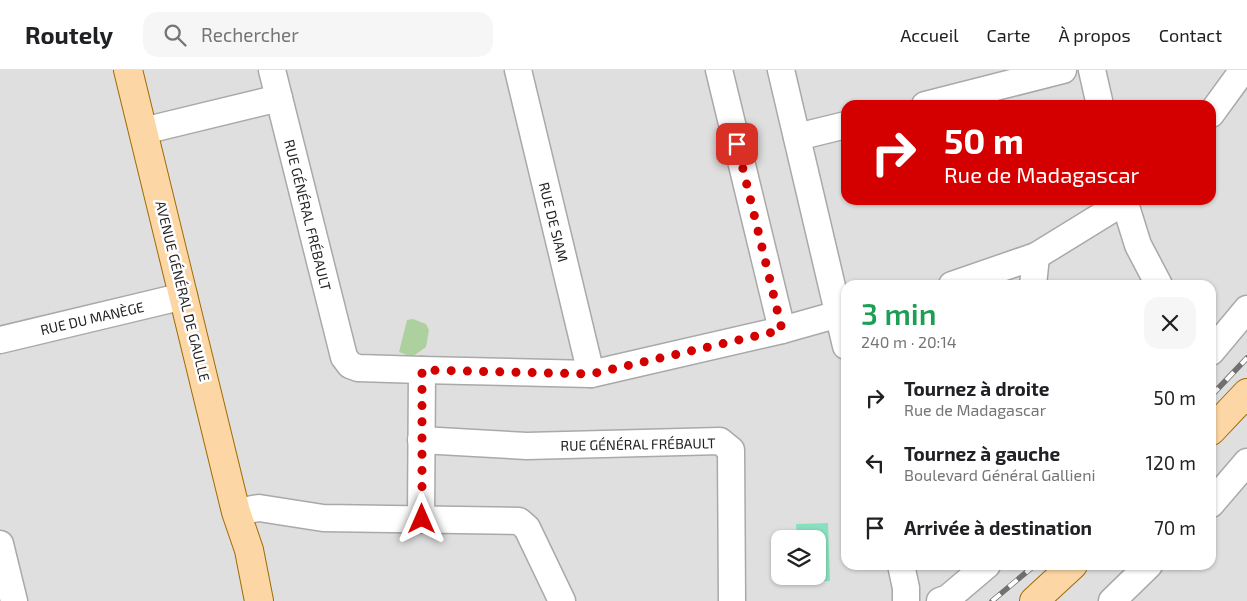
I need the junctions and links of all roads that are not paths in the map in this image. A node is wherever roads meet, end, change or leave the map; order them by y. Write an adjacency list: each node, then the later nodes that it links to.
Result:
1 (128, 70): 14 (main road, AVENUE GÉNÉRAL DE GAULLE)
2 (272, 70): 9 (street, RUE GÉNÉRAL FRÉBAULT)
3 (518, 70): 30 (street, RUE DE SIAM)
4 (718, 70): 26 (street)
5 (781, 70): 15 (street)
6 (1063, 70): 10 (street)
7 (1092, 70): 11 (street)
8 (1243, 70): 12 (street)
9 (279, 98): 14 (street); 29 (street, RUE GÉNÉRAL FRÉBAULT)
10 (945, 100)
11 (1099, 100)
12 (1216, 107)
13 (841, 126): 15 (street)
14 (143, 131): 22 (main road, AVENUE GÉNÉRAL DE GAULLE)
15 (797, 137): 23 (street)
16 (1117, 205): 18 (street)
17 (1126, 205): 21 (street)
18 (1036, 256): 19 (street); 20 (street)
19 (966, 280)
20 (1034, 280)
21 (1156, 280)
22 (184, 296): 27 (street, RUE DU MANÈGE); 36 (main road, AVENUE GÉNÉRAL DE GAULLE)
23 (841, 309)
24 (1247, 309): 28 (street)
25 (841, 313): 26 (street, RUE GÉNÉRAL FRÉBAULT)
26 (782, 330): 30 (street, RUE GÉNÉRAL FRÉBAULT)
27 (0, 340)
28 (1216, 345)
29 (422, 370): 30 (street, RUE GÉNÉRAL FRÉBAULT); 33 (street)
30 (591, 374)
31 (1247, 393): 32 (main road)
32 (1216, 426)
33 (421, 440): 37 (street); 47 (street, RUE GÉNÉRAL FRÉBAULT)
34 (1247, 462): 35 (street)
35 (1216, 498)
36 (236, 512): 37 (street); 44 (main road, AVENUE GÉNÉRAL DE GAULLE); 45 (main road, AVENUE GÉNÉRAL DE GAULLE)
37 (422, 519): 46 (street)
38 (0, 544): 43 (street)
39 (901, 570): 48 (street)
40 (981, 570): 49 (street)
41 (1068, 570): 50 (main road)
42 (1144, 570): 51 (street)
43 (14, 601)
44 (241, 601)
45 (259, 601)
46 (562, 601)
47 (732, 601)
48 (906, 601)
49 (940, 601)
50 (1034, 601)
51 (1112, 601)

